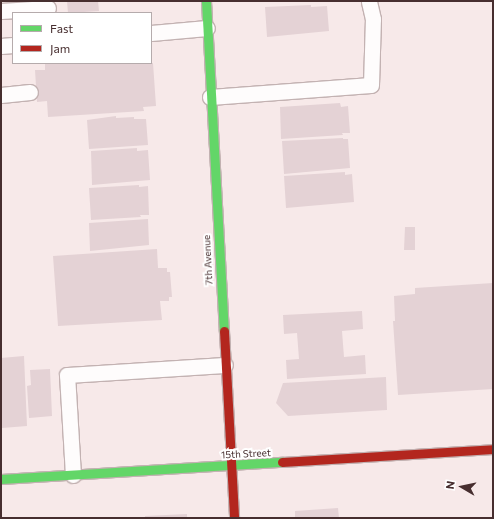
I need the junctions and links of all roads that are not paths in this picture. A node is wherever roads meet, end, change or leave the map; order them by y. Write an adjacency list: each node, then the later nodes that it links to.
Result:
1 (206, 1): 5 (street, 7th Avenue)
2 (369, 1): 11 (lane)
3 (48, 8): 4 (lane)
4 (1, 11)
5 (207, 28): 6 (lane); 11 (street, 7th Avenue)
6 (152, 33)
7 (12, 45): 8 (lane)
8 (1, 46)
9 (30, 92): 10 (lane)
10 (1, 95)
11 (210, 97): 12 (street, 7th Avenue)
12 (225, 365): 14 (street, 7th Avenue); 15 (lane)
13 (493, 449): 14 (street, 15th Street)
14 (231, 466): 15 (street, 15th Street); 17 (street, 7th Avenue)
15 (73, 475): 16 (street, 15th Street)
16 (1, 479)
17 (234, 518)

